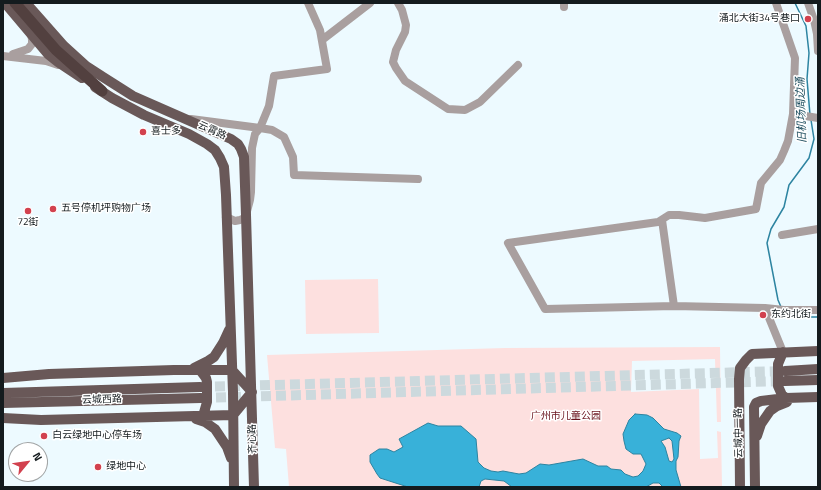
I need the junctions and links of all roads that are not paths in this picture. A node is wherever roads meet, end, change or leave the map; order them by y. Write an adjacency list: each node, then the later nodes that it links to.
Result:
1 (5, 3): 9 (main road, 云霄路)
2 (16, 3): 15 (highway)
3 (26, 3): 17 (main road, 云霄路)
4 (308, 3): 10 (street)
5 (370, 3): 10 (street)
6 (398, 3): 13 (street)
7 (776, 3): 16 (street)
8 (808, 3): 11 (street)
9 (31, 33): 12 (street); 14 (main road, 云霄路)
10 (322, 40): 19 (street)
11 (818, 51)
12 (6, 56): 14 (street)
13 (518, 65)
14 (82, 78): 15 (main road, 云霄路)
15 (102, 91): 22 (main road, 云霄路)
16 (793, 114): 18 (street); 23 (street)
17 (183, 118): 19 (street); 21 (main road, 云霄路)
18 (818, 118)
19 (260, 128): 20 (street); 21 (street)
20 (418, 179)
21 (246, 214): 22 (street); 40 (main road, 云霄路)
22 (226, 217): 29 (main road, 云霄路)
23 (662, 220): 26 (street); 26 (street)
24 (818, 229): 25 (street)
25 (782, 234)
26 (674, 306): 27 (street)
27 (769, 308): 28 (street); 31 (street)
28 (818, 310)
29 (229, 314): 33 (main road); 34 (main road, 云霄路)
30 (818, 351): 31 (main road, 云城中一路)
31 (783, 352): 43 (main road); 50 (main road, 云城中一路)
32 (818, 369): 36 (main road)
33 (195, 370): 34 (main road); 35 (main road); 47 (main road)
34 (232, 370): 39 (main road, 云霄路); 40 (main road)
35 (3, 378)
36 (818, 380)
37 (200, 387): 38 (main road, 云城西路)
38 (3, 392)
39 (233, 392): 46 (main road, 齐心路)
40 (252, 392): 46 (main road); 55 (main road, 齐心路)
41 (818, 397): 44 (main road)
42 (201, 398): 45 (main road, 云城西路)
43 (786, 398): 44 (main road); 51 (main road, 云城中一路)
44 (798, 398): 52 (main road)
45 (3, 403)
46 (233, 415): 47 (main road); 53 (main road, 齐心路)
47 (203, 416): 48 (main road)
48 (188, 417): 49 (main road); 53 (main road)
49 (3, 418)
50 (739, 418): 51 (main road); 56 (main road, 云城中一路)
51 (755, 418): 52 (main road, 云城中一路)
52 (755, 444): 57 (main road, 云城中一路)
53 (234, 466): 54 (main road, 齐心路)
54 (234, 487)
55 (254, 487)
56 (740, 487)
57 (756, 487)

